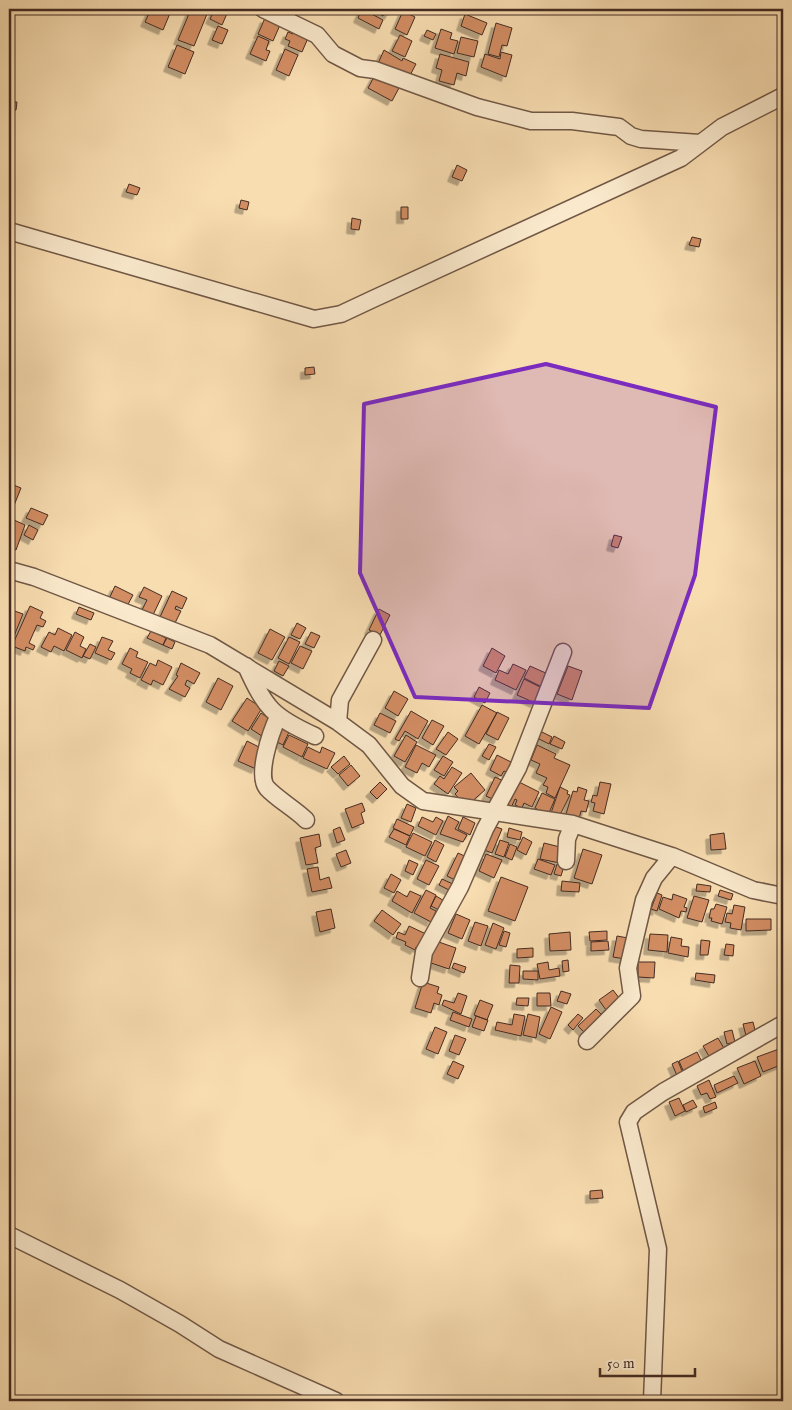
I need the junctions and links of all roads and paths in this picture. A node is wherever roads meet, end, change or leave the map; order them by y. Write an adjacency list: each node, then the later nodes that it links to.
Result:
1 (263, 9): 3 (street)
2 (783, 96): 3 (street)
3 (700, 143): 4 (street)
4 (9, 231)
5 (9, 570): 8 (street)
6 (373, 640): 10 (street)
7 (563, 652): 12 (street)
8 (246, 666): 9 (street); 10 (street)
9 (278, 717): 11 (street); 13 (street)
10 (338, 722): 12 (street)
11 (315, 736)
12 (493, 812): 14 (street); 18 (street)
13 (306, 820)
14 (573, 824): 15 (street); 16 (street)
15 (672, 856): 17 (street); 20 (street)
16 (566, 861)
17 (783, 896)
18 (420, 978)
19 (783, 1024): 23 (street)
20 (587, 1041)
21 (9, 1235): 22 (street)
22 (336, 1401)
23 (652, 1401)

